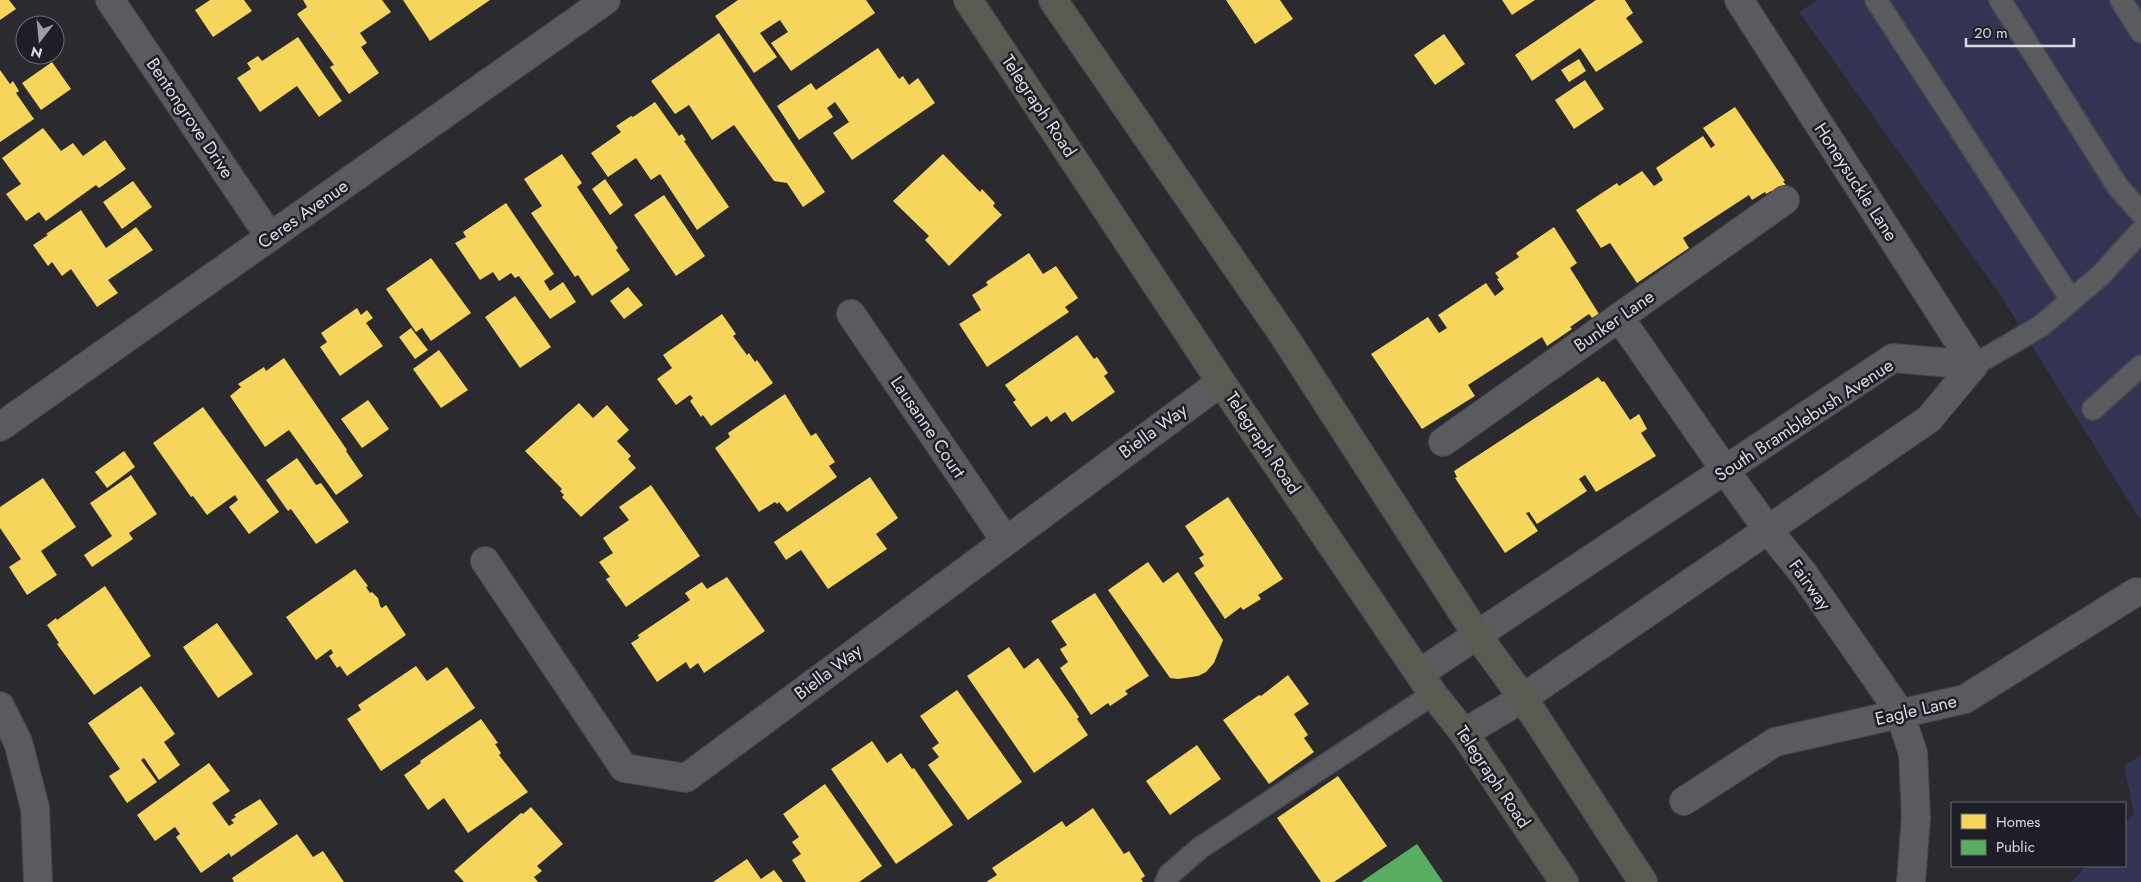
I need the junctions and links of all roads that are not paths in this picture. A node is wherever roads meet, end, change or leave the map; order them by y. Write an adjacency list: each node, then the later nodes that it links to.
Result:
1 (110, 0): 13 (street, Bentongrove Drive)
2 (606, 0): 13 (street, Ceres Avenue)
3 (968, 0): 19 (main road, Telegraph Road)
4 (1053, 0): 28 (main road)
5 (1739, 0): 17 (street, Honeysuckle Lane)
6 (1876, 0): 14 (lane)
7 (2000, 0): 11 (lane)
8 (2121, 0): 9 (lane)
9 (2141, 32)
10 (1785, 200): 16 (street, Bunker Lane)
11 (2141, 213)
12 (2141, 231): 14 (lane)
13 (270, 237): 21 (street, Ceres Avenue)
14 (2071, 300): 17 (lane)
15 (852, 314): 25 (street, Lausanne Court)
16 (1619, 317): 22 (street, Bunker Lane); 23 (street, Fairway)
17 (1974, 364): 23 (street, South Bramblebush Avenue); 24 (street)
18 (2141, 366): 20 (lane)
19 (1221, 382): 25 (street, Biella Way); 29 (main road, Telegraph Road)
20 (2093, 409)
21 (0, 427)
22 (1443, 442)
23 (1725, 470): 24 (street, Fairway); 28 (street, South Bramblebush Avenue)
24 (1768, 530): 30 (street); 32 (street, Fairway)
25 (1006, 540): 26 (street, Biella Way)
26 (485, 561)
27 (2136, 592): 32 (street, Eagle Lane)
28 (1477, 635): 29 (street, South Bramblebush Avenue); 30 (main road)
29 (1426, 683): 33 (main road, Telegraph Road); 36 (lane)
30 (1523, 698): 33 (street); 38 (main road)
31 (0, 706): 35 (street)
32 (1900, 714): 34 (street, Eagle Lane); 39 (street, Fairway)
33 (1464, 733): 37 (main road, Telegraph Road)
34 (1684, 801)
35 (38, 882)
36 (1166, 882)
37 (1564, 882)
38 (1643, 882)
39 (1911, 882)

